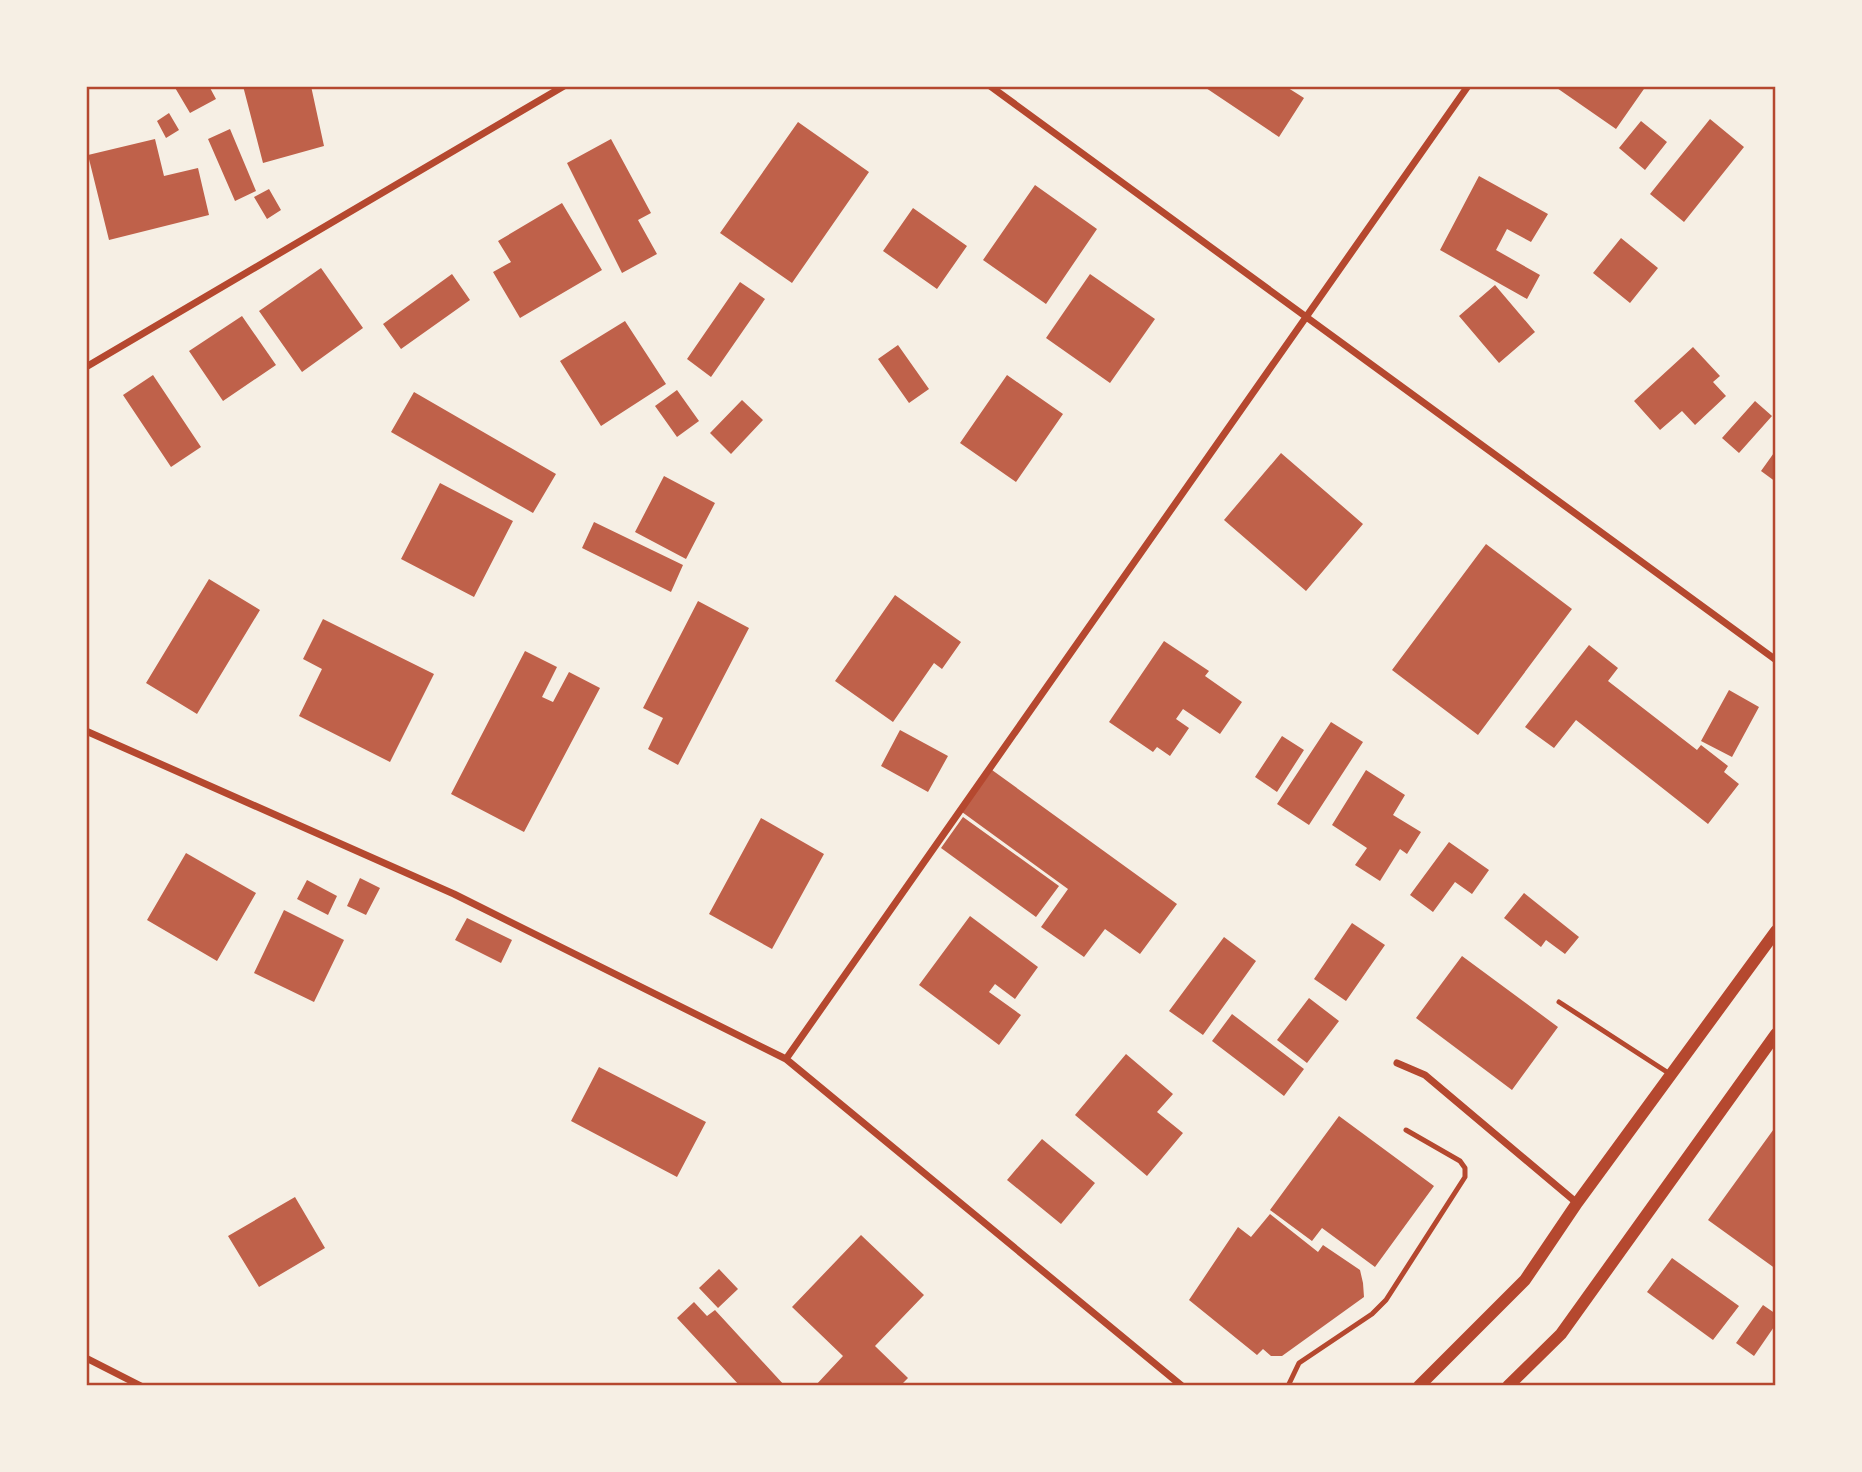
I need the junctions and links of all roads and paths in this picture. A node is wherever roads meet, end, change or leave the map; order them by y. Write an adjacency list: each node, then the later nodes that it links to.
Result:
1 (564, 86): 5 (street)
2 (990, 86): 4 (street)
3 (1468, 86): 4 (street)
4 (1305, 317): 6 (street); 11 (street)
5 (86, 367)
6 (1776, 660)
7 (86, 731): 11 (street)
8 (1776, 930): 13 (street)
9 (1559, 1002): 13 (lane)
10 (1776, 1034): 21 (street)
11 (786, 1059): 18 (street)
12 (1397, 1063): 15 (street)
13 (1672, 1076): 15 (street)
14 (1406, 1130): 19 (lane)
15 (1577, 1203): 20 (street)
16 (86, 1358): 17 (street)
17 (141, 1386)
18 (1182, 1386)
19 (1288, 1386)
20 (1419, 1386)
21 (1508, 1386)

